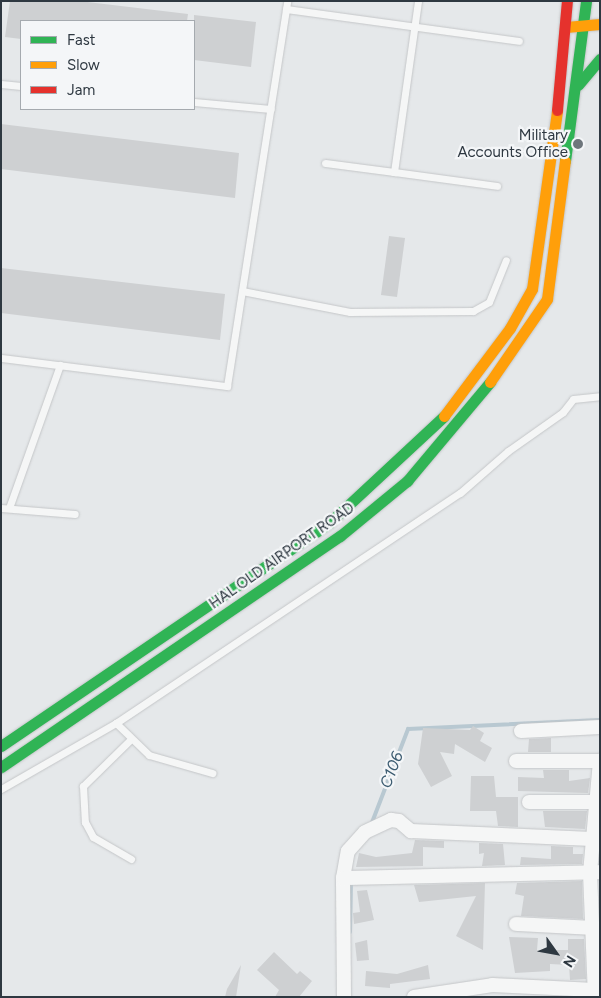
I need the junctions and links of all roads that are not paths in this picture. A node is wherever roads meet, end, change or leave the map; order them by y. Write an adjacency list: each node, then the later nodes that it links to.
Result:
1 (418, 1): 6 (lane)
2 (567, 1): 8 (main road, HAL OLD AIRPORT ROAD)
3 (586, 1): 7 (main road, HAL OLD AIRPORT ROAD)
4 (287, 5): 6 (lane); 15 (lane)
5 (600, 24): 7 (main road)
6 (414, 26): 9 (lane); 17 (lane)
7 (584, 26): 8 (main road); 12 (main road, HAL OLD AIRPORT ROAD)
8 (566, 27): 32 (main road, HAL OLD AIRPORT ROAD)
9 (519, 41)
10 (600, 59): 12 (main road)
11 (1, 84): 13 (lane)
12 (578, 85): 35 (main road, HAL OLD AIRPORT ROAD)
13 (20, 86)
14 (195, 102): 15 (lane)
15 (271, 109): 20 (lane)
16 (325, 162): 17 (lane)
17 (394, 172): 18 (lane)
18 (497, 186)
19 (506, 260): 20 (lane)
20 (242, 291): 22 (lane)
21 (1, 358): 22 (lane)
22 (60, 365): 26 (lane)
23 (600, 396): 24 (lane)
24 (590, 397): 25 (lane); 28 (lane)
25 (600, 401)
26 (5, 508): 27 (lane)
27 (75, 514)
28 (116, 723): 31 (lane); 37 (lane)
29 (600, 727): 30 (street)
30 (521, 731)
31 (130, 740): 36 (lane); 41 (lane)
32 (1, 746)
33 (600, 760): 34 (street); 39 (street)
34 (516, 761)
35 (1, 767)
36 (212, 773)
37 (1, 789)
38 (529, 802): 39 (street)
39 (596, 802): 40 (street)
40 (592, 840): 42 (street); 43 (street)
41 (131, 859)
42 (595, 873): 43 (street); 45 (street)
43 (343, 878): 48 (street)
44 (516, 924): 45 (street)
45 (595, 936): 46 (street)
46 (595, 993): 47 (street)
47 (442, 994): 49 (street)
48 (344, 997)
49 (414, 997)

